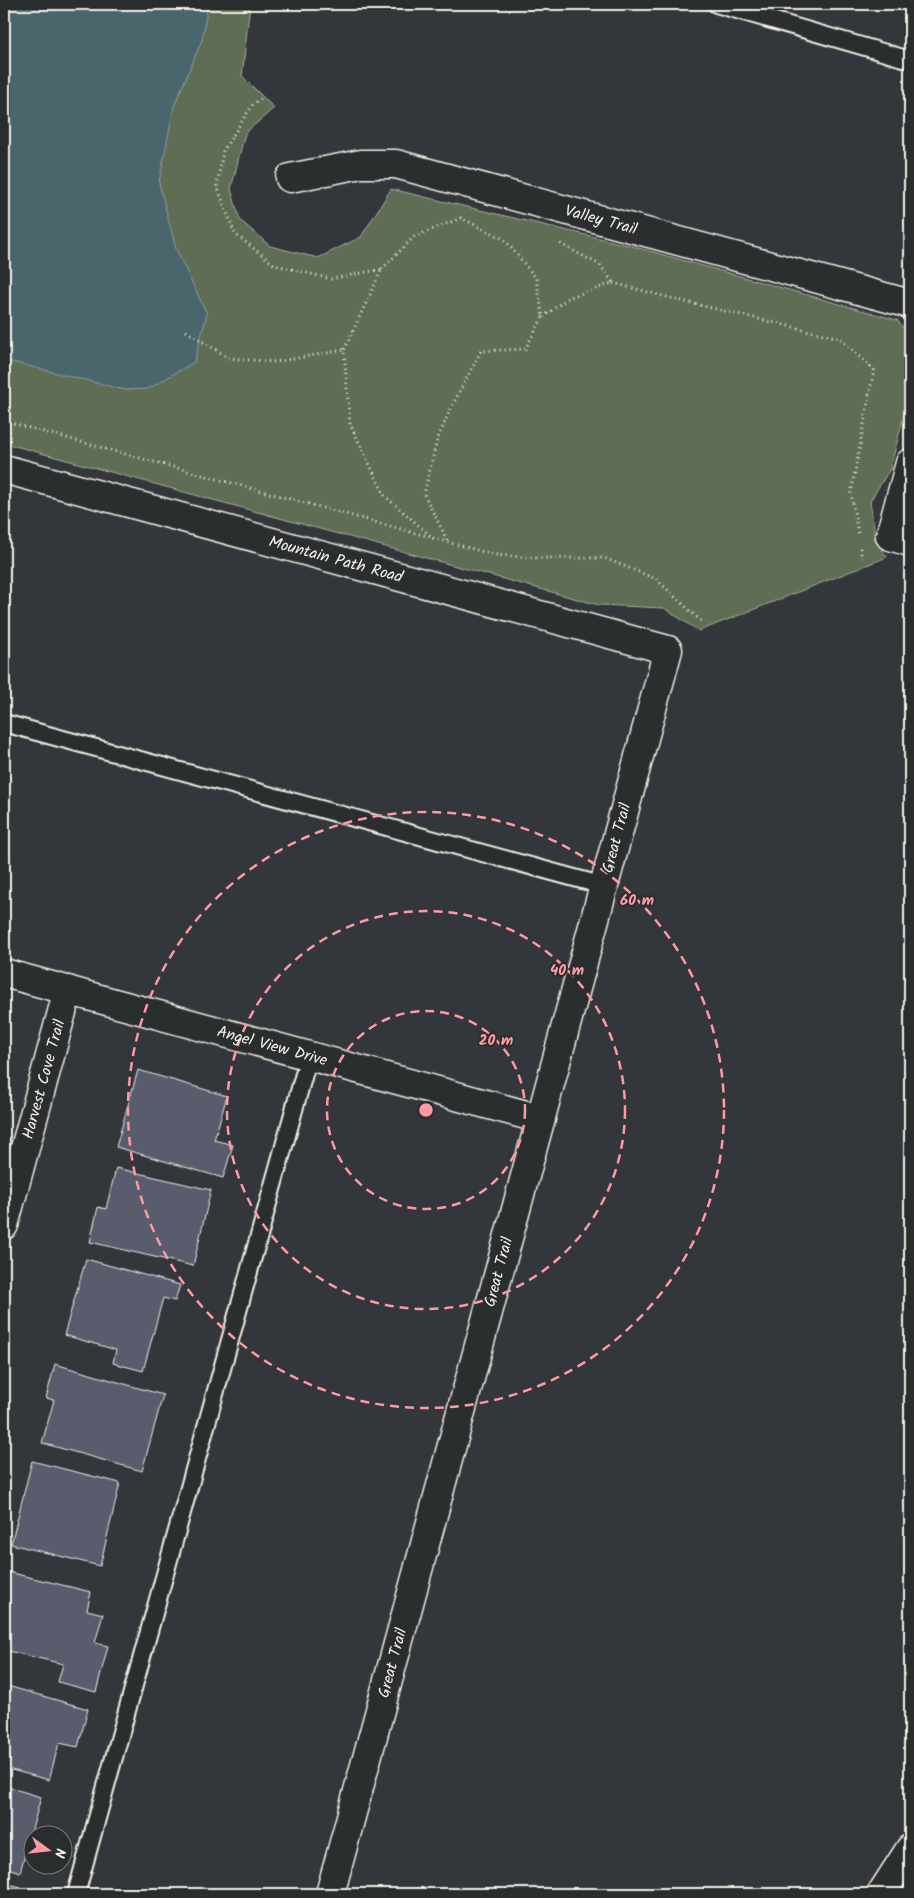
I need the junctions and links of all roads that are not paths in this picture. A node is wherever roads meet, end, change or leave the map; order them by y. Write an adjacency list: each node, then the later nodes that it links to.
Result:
1 (716, 4): 2 (lane)
2 (910, 60)
3 (290, 178): 4 (street, Valley Trail)
4 (910, 304)
5 (910, 463): 7 (street)
6 (4, 469): 8 (street, Mountain Path Road)
7 (900, 539)
8 (668, 650): 10 (street, Great Trail)
9 (4, 723): 10 (lane)
10 (604, 886): 14 (street, Great Trail)
11 (4, 973): 12 (street, Angel View Drive)
12 (68, 990): 13 (street, Angel View Drive); 15 (street, Harvest Cove Trail)
13 (308, 1056): 14 (street, Angel View Drive); 18 (lane)
14 (541, 1119): 19 (street, Great Trail)
15 (4, 1225)
16 (910, 1849): 20 (street)
17 (910, 1886): 21 (street)
18 (76, 1894)
19 (330, 1894)
20 (881, 1894)
21 (889, 1894)

